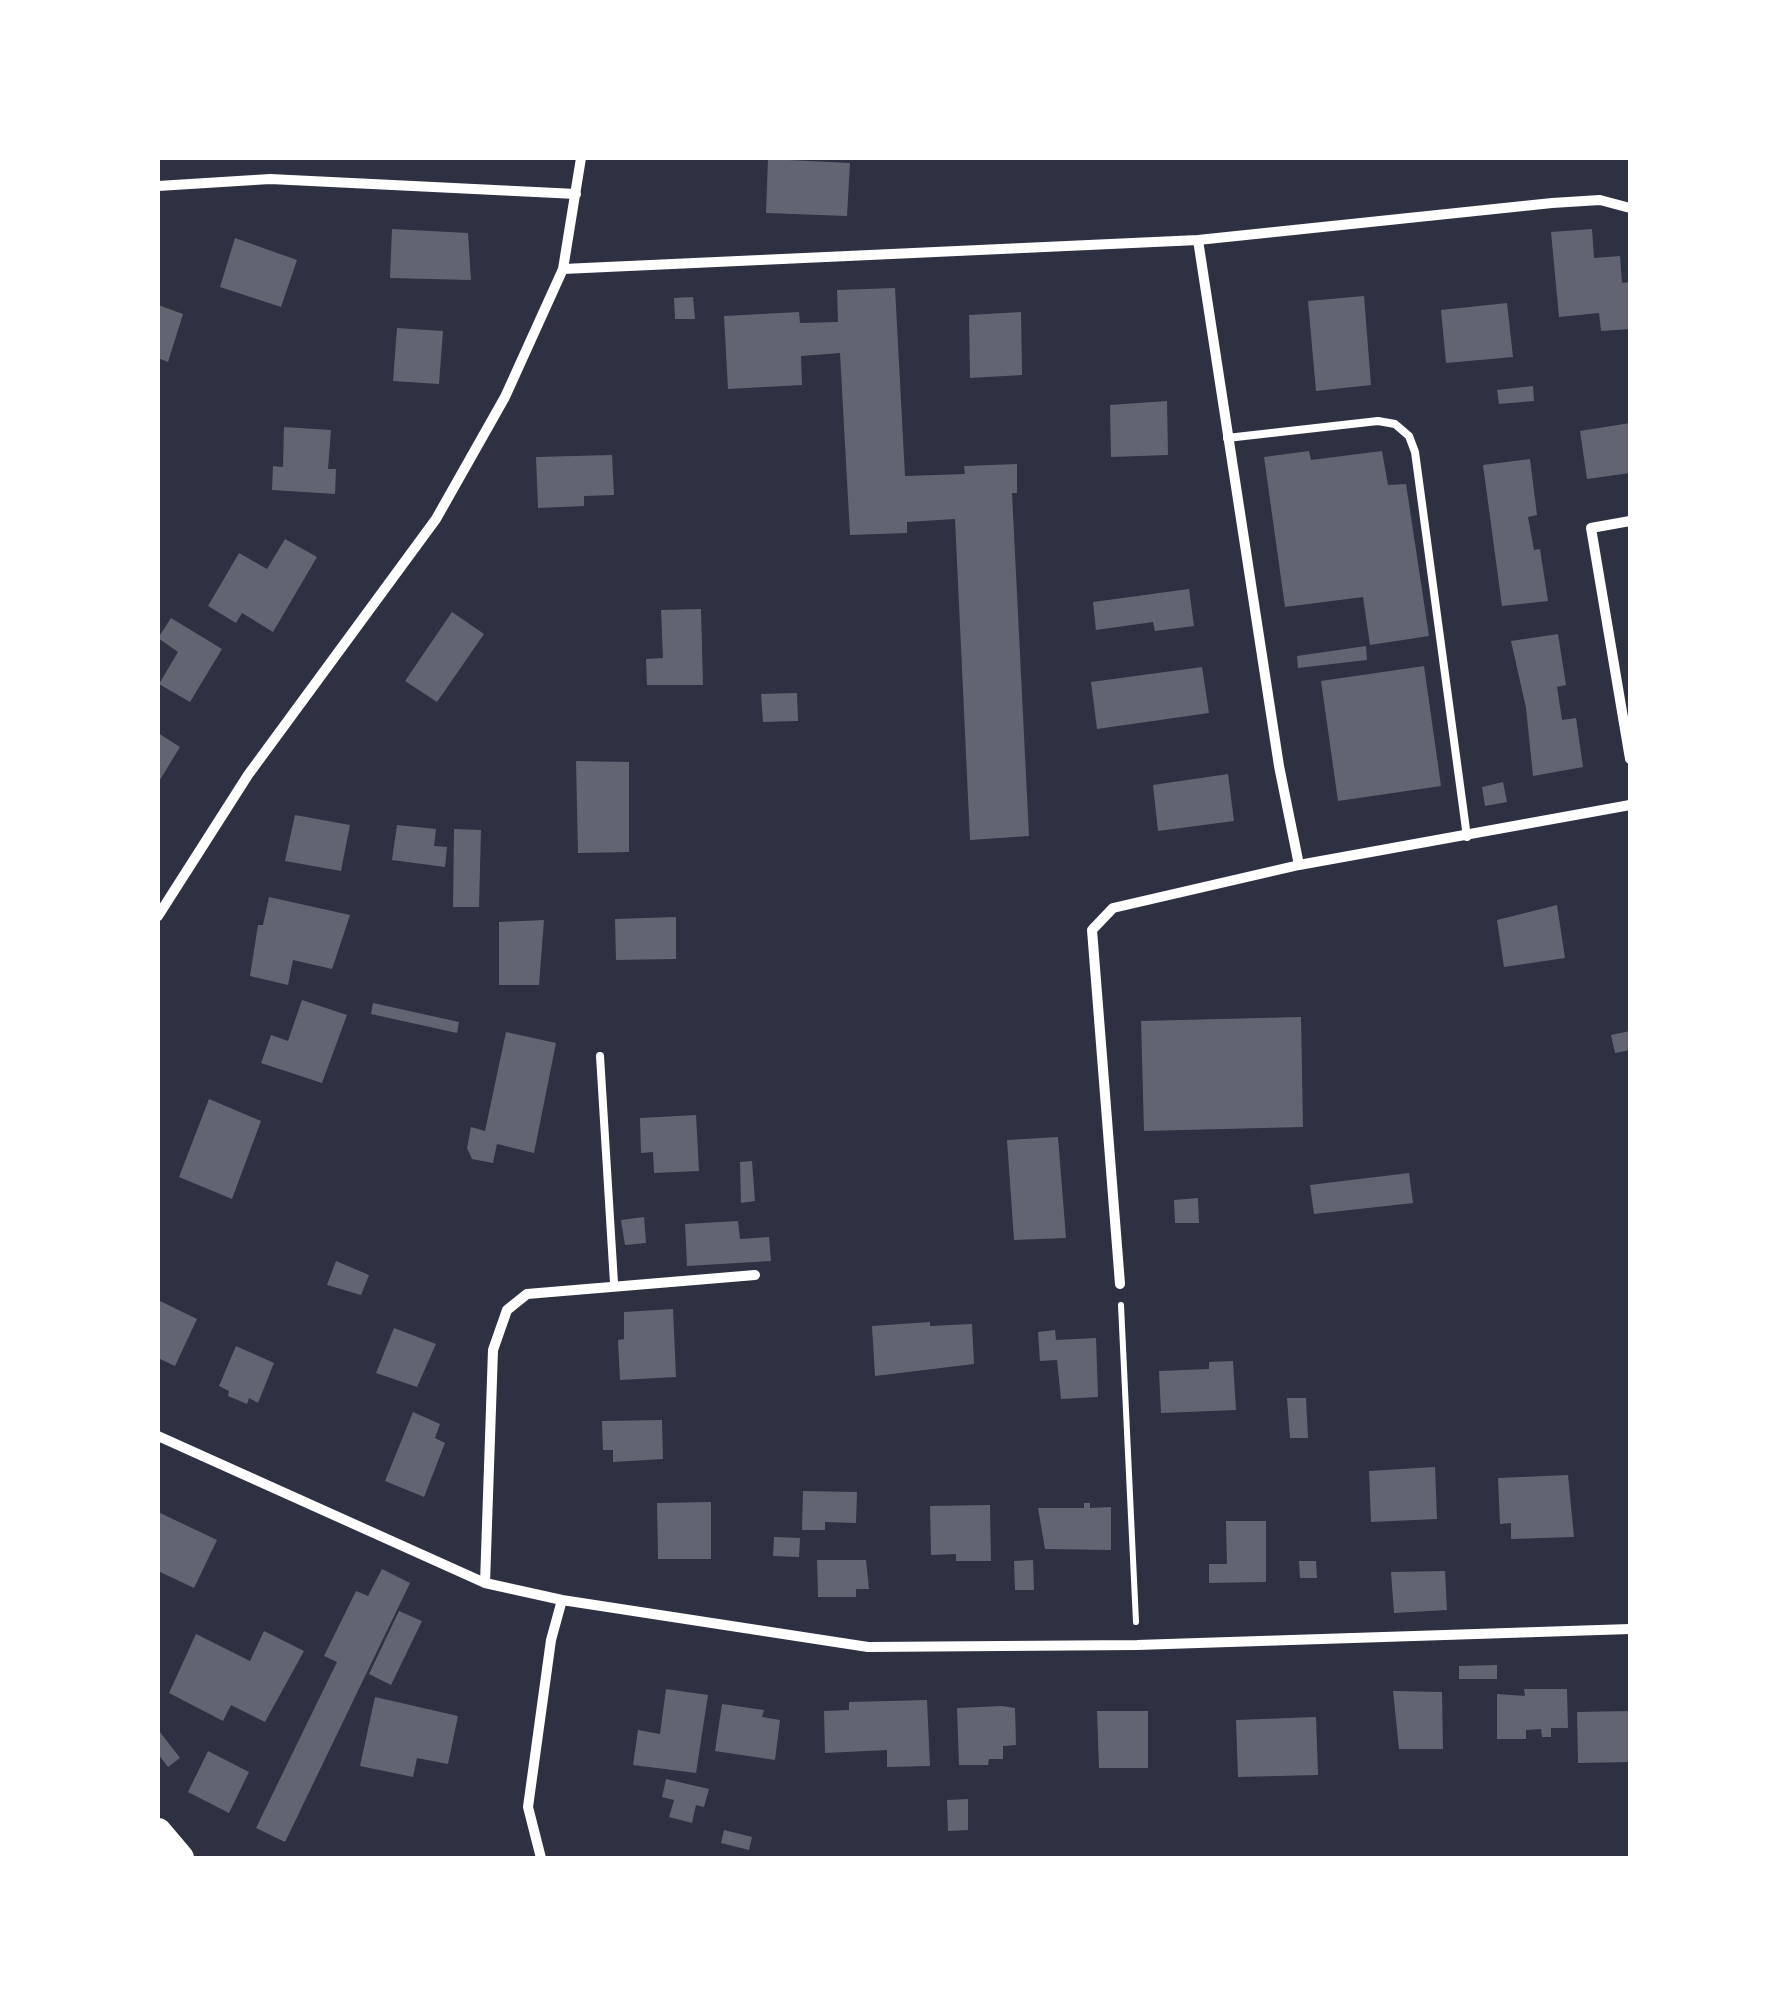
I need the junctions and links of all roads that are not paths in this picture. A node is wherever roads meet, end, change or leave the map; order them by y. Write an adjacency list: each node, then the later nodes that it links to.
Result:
1 (581, 158): 3 (street)
2 (158, 186): 3 (street)
3 (576, 194): 6 (street)
4 (1630, 208): 5 (street)
5 (1198, 240): 6 (street); 7 (street)
6 (562, 269): 13 (street)
7 (1226, 438): 11 (lane); 12 (street)
8 (1630, 521): 9 (street)
9 (1630, 759)
10 (1630, 805): 11 (street)
11 (1467, 838): 12 (street)
12 (1299, 864): 17 (street)
13 (158, 916)
14 (600, 1056): 16 (lane)
15 (755, 1275): 16 (street)
16 (614, 1284): 19 (street)
17 (1120, 1284)
18 (158, 1436): 19 (street)
19 (484, 1583): 20 (street)
20 (562, 1600): 21 (street); 24 (street)
21 (1630, 1628)
22 (158, 1832): 23 (highway)
23 (180, 1858)
24 (541, 1858)

